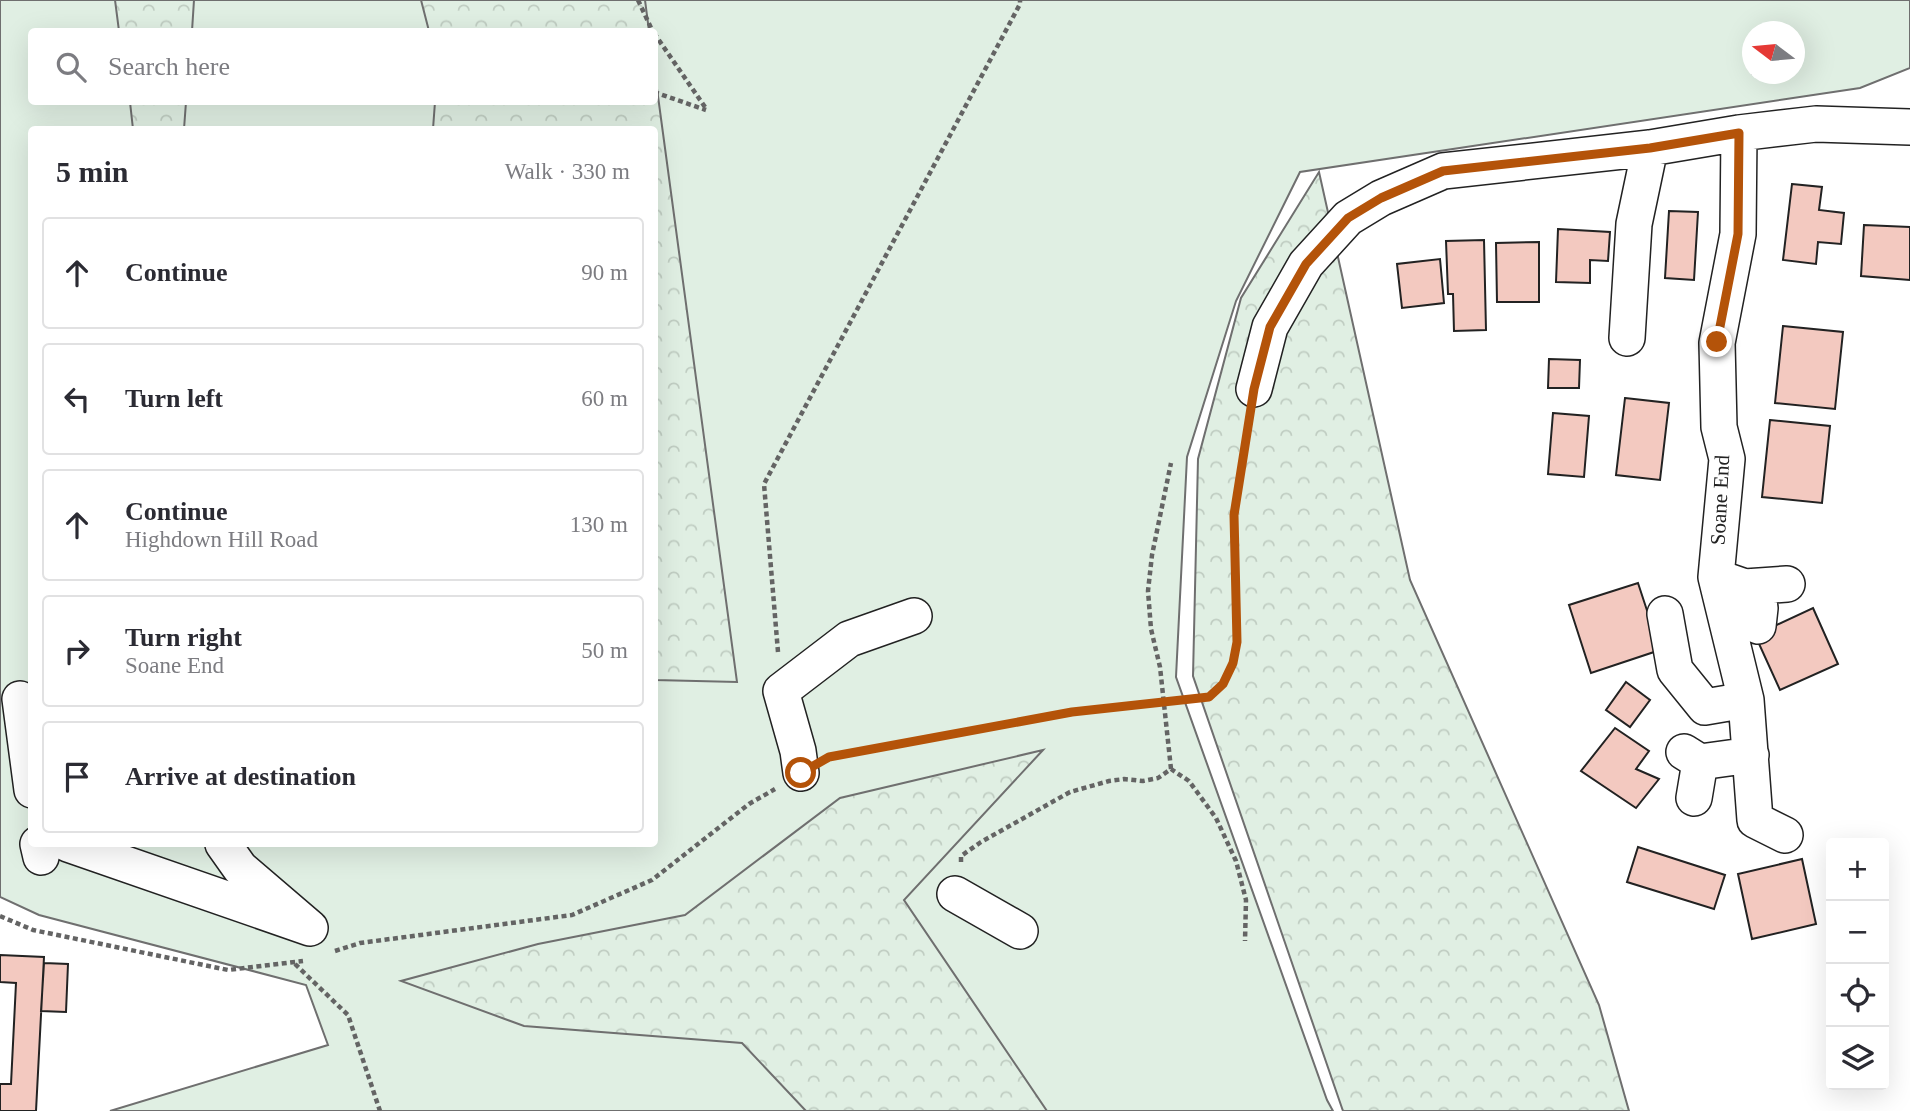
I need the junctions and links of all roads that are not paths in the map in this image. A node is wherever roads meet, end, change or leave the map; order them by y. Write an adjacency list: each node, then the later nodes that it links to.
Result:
1 (1910, 127): 2 (street)
2 (1739, 133): 3 (street); 6 (street, Soane End)
3 (1650, 148): 4 (street); 5 (street)
4 (1627, 338)
5 (1254, 389)
6 (1730, 582): 7 (street); 10 (street); 12 (street, Soane End)
7 (1787, 584)
8 (1665, 614): 12 (street)
9 (914, 616): 15 (street)
10 (1758, 625)
11 (20, 699): 14 (street)
12 (1746, 700): 13 (street, Soane End)
13 (1751, 755): 16 (street); 17 (street, Soane End)
14 (28, 760)
15 (801, 773)
16 (1694, 797)
17 (1785, 835)
18 (225, 847): 19 (street)
19 (49, 848)
20 (958, 896): 21 (street)
21 (1020, 931)

